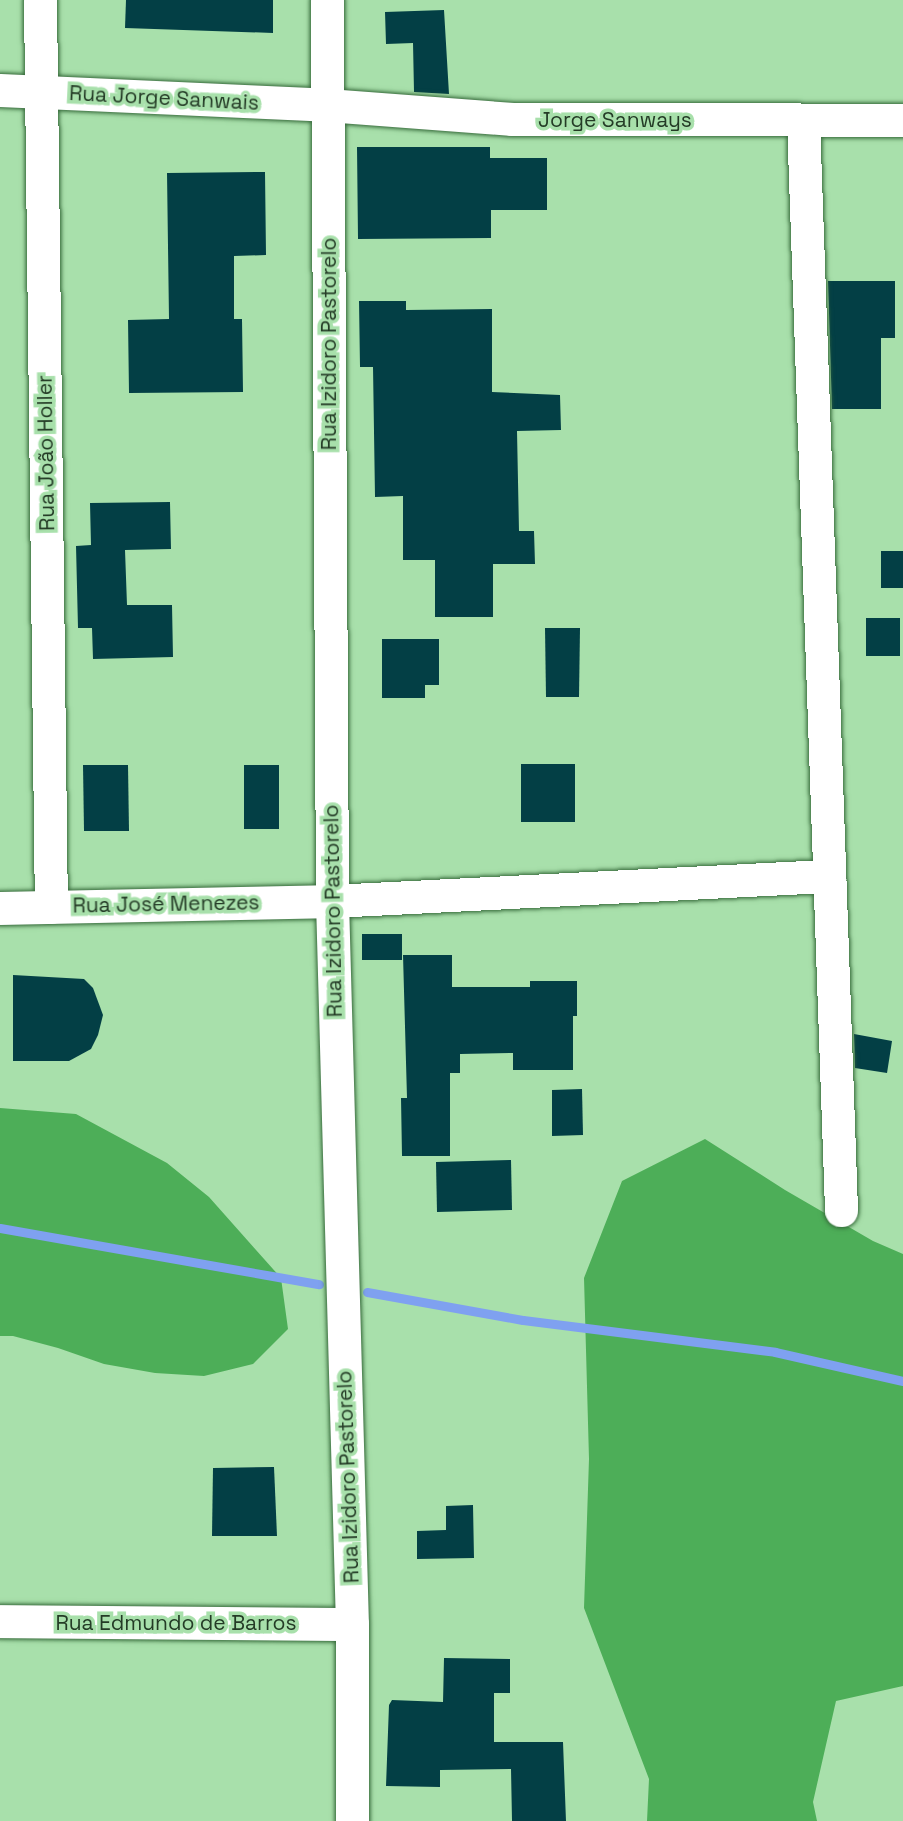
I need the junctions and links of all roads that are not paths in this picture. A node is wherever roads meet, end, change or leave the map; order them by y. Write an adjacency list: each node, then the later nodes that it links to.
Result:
1 (40, 0): 4 (street, Rua João Holler)
2 (327, 0): 5 (street, Rua Izidoro Pastorelo)
3 (0, 90): 4 (street, Rua Jorge Sanwais)
4 (42, 93): 5 (street, Rua Jorge Sanwais); 10 (street, Rua João Holler)
5 (327, 105): 7 (street, Jorge Sanways); 9 (street, Rua Izidoro Pastorelo)
6 (903, 120): 7 (street, Jorge Sanways)
7 (803, 121): 8 (street)
8 (829, 876): 9 (street, Rua José Menezes); 12 (street)
9 (332, 901): 10 (street, Rua José Menezes); 14 (street, Rua Izidoro Pastorelo)
10 (51, 907): 11 (street, Rua José Menezes)
11 (0, 908)
12 (841, 1210)
13 (0, 1621): 14 (street, Rua Edmundo de Barros)
14 (352, 1624): 15 (street, Rua Izidoro Pastorelo)
15 (352, 1821)

